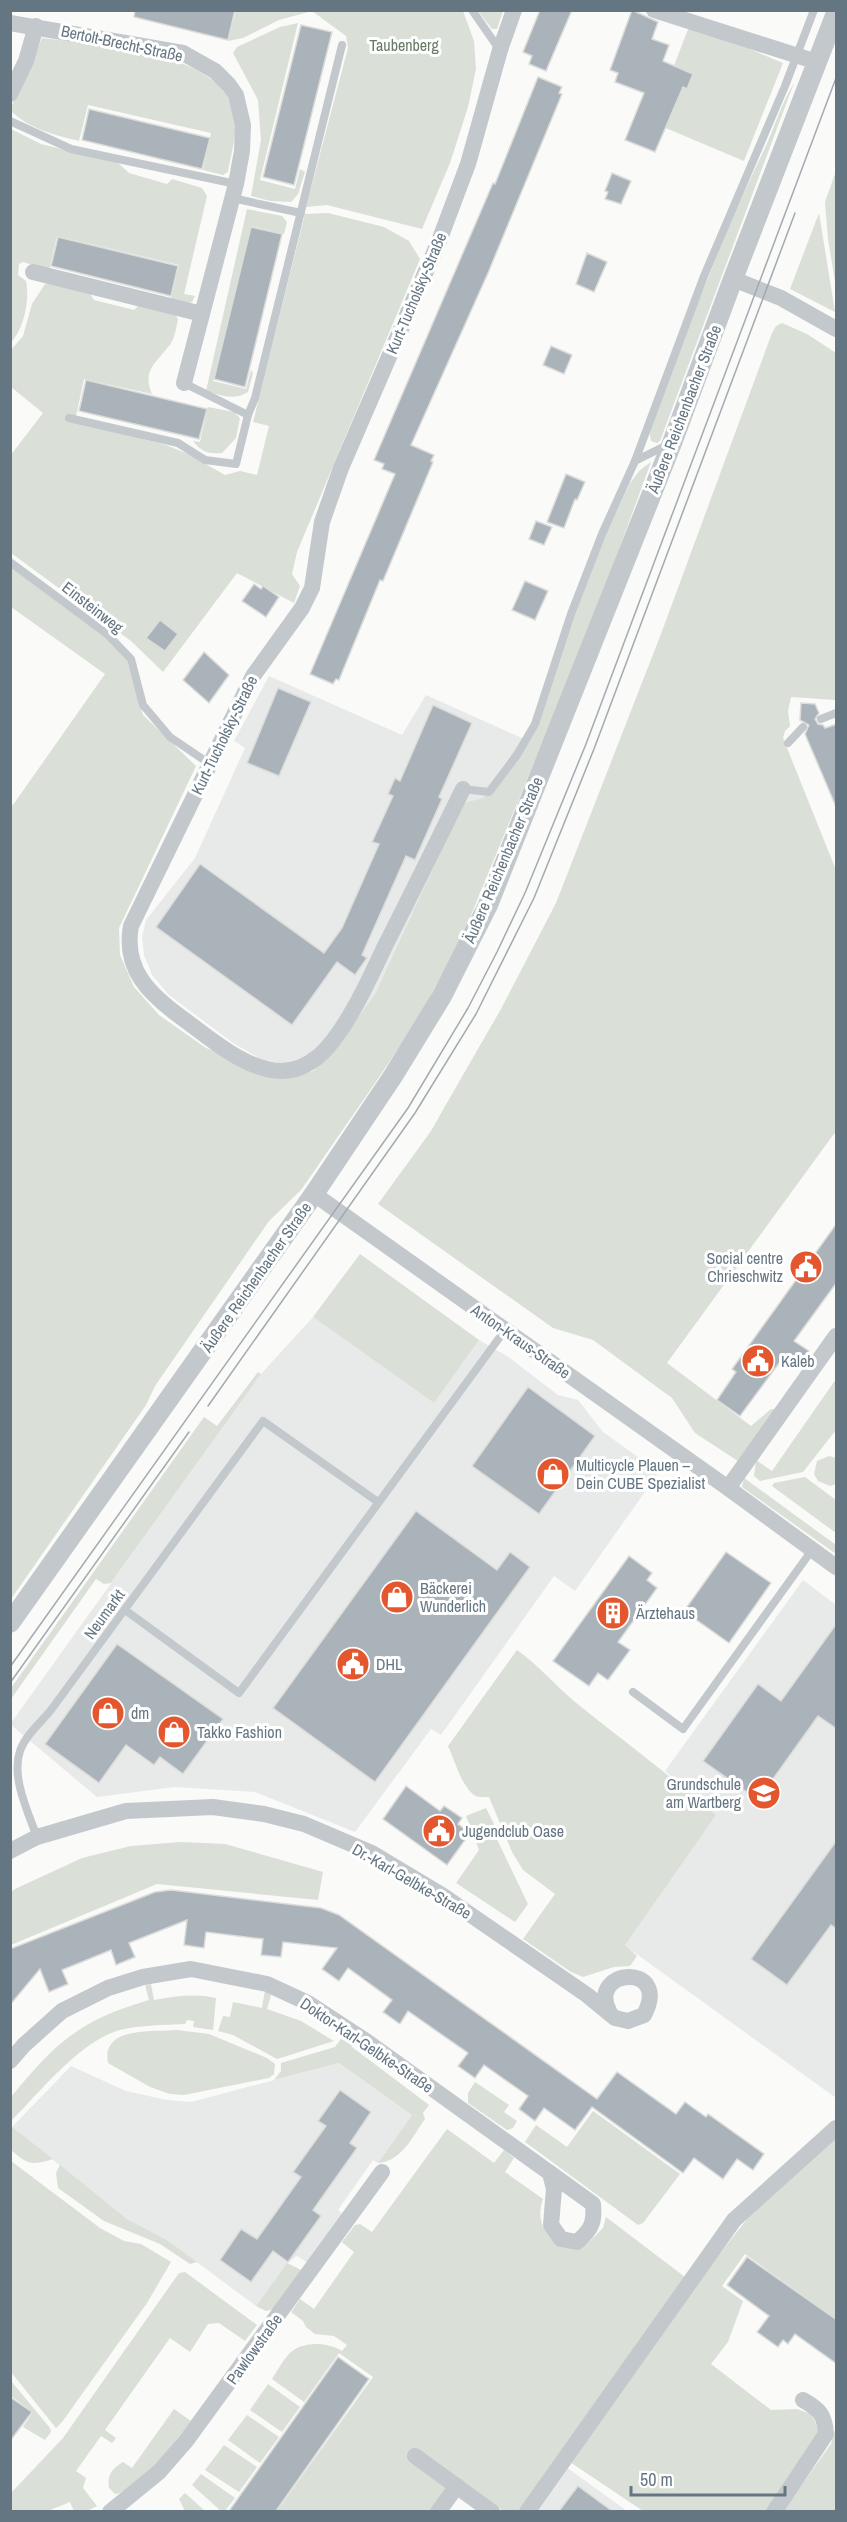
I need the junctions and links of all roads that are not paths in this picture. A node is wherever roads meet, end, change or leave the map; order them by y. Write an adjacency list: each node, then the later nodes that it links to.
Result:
1 (472, 10): 9 (lane)
2 (514, 10): 9 (street, Kurt-Tucholsky-Straße)
3 (654, 10): 10 (street)
4 (814, 10): 10 (lane)
5 (837, 13): 11 (street, Äußere Reichenbacher Straße)
6 (10, 24): 7 (street, Bertolt-Brecht-Straße)
7 (36, 26): 12 (street); 14 (street, Bertolt-Brecht-Straße)
8 (342, 45): 15 (lane)
9 (500, 50): 30 (street, Kurt-Tucholsky-Straße)
10 (798, 55): 11 (street); 24 (lane)
11 (818, 62): 17 (street, Äußere Reichenbacher Straße)
12 (10, 94)
13 (10, 121): 14 (lane)
14 (234, 191): 15 (lane); 18 (street, Bertolt-Brecht-Straße)
15 (301, 213): 21 (lane)
16 (33, 272): 18 (street)
17 (733, 279): 19 (street); 23 (street, Äußere Reichenbacher Straße)
18 (202, 314): 20 (street, Bertolt-Brecht-Straße)
19 (837, 329)
20 (184, 383): 21 (lane, Bertolt-Brecht-Straße)
21 (248, 415): 22 (lane)
22 (69, 418)
23 (672, 442): 24 (lane); 32 (street, Äußere Reichenbacher Straße)
24 (634, 461): 31 (lane)
25 (10, 562): 30 (lane, Einsteinweg)
26 (837, 713): 27 (lane)
27 (821, 719)
28 (802, 727): 29 (lane)
29 (788, 743)
30 (210, 764): 31 (street, Kurt-Tucholsky-Straße)
31 (463, 789)
32 (314, 1194): 33 (street, Anton-Kraus-Straße); 40 (street, Äußere Reichenbacher Straße)
33 (504, 1330): 35 (street, Anton-Kraus-Straße); 36 (lane)
34 (837, 1336): 35 (street)
35 (728, 1488): 37 (street, Anton-Kraus-Straße)
36 (378, 1502): 39 (lane, Neumarkt); 39 (lane)
37 (812, 1550): 38 (street, Anton-Kraus-Straße); 41 (lane)
38 (837, 1568)
39 (125, 1610): 42 (lane, Neumarkt)
40 (10, 1623)
41 (633, 1692)
42 (37, 1837): 43 (street, Dr.-Karl-Gelbke-Straße); 45 (street, Dr.-Karl-Gelbke-Straße)
43 (10, 1851)
44 (612, 1982): 45 (street); 46 (street); 46 (street)
45 (587, 1995): 46 (street)
46 (609, 2011)
47 (10, 2061): 50 (street, Doktor-Karl-Gelbke-Straße)
48 (837, 2128): 57 (street)
49 (382, 2172): 54 (street, Pawlowstraße)
50 (550, 2173)
51 (803, 2400): 58 (street)
52 (415, 2456): 53 (street)
53 (457, 2486): 55 (street); 56 (street)
54 (110, 2511)
55 (438, 2511)
56 (492, 2511)
57 (527, 2511)
58 (774, 2511)

